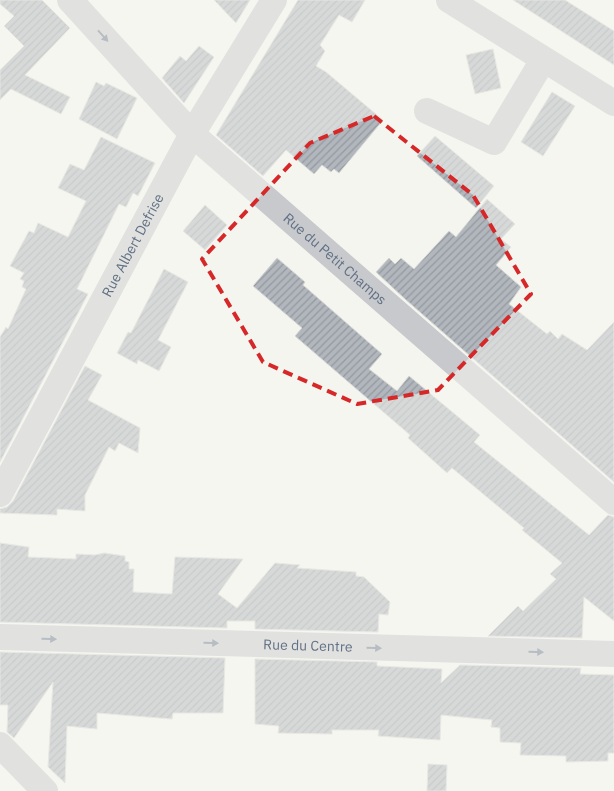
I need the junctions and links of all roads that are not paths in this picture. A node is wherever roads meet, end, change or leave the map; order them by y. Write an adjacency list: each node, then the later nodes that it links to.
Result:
1 (70, 0): 7 (street, Rue du Petit Champs, one-way to 7)
2 (274, 0): 7 (street, Rue Albert Defrise)
3 (449, 0): 4 (street)
4 (543, 60): 5 (street); 6 (street)
5 (614, 103)
6 (427, 111)
7 (192, 134): 8 (street, Rue Albert Defrise); 9 (street, Rue du Petit Champs)
8 (0, 494)
9 (614, 502)
10 (0, 637): 11 (street, Rue du Centre, one-way to 11)
11 (614, 654)
12 (0, 746): 13 (street)
13 (45, 791)

